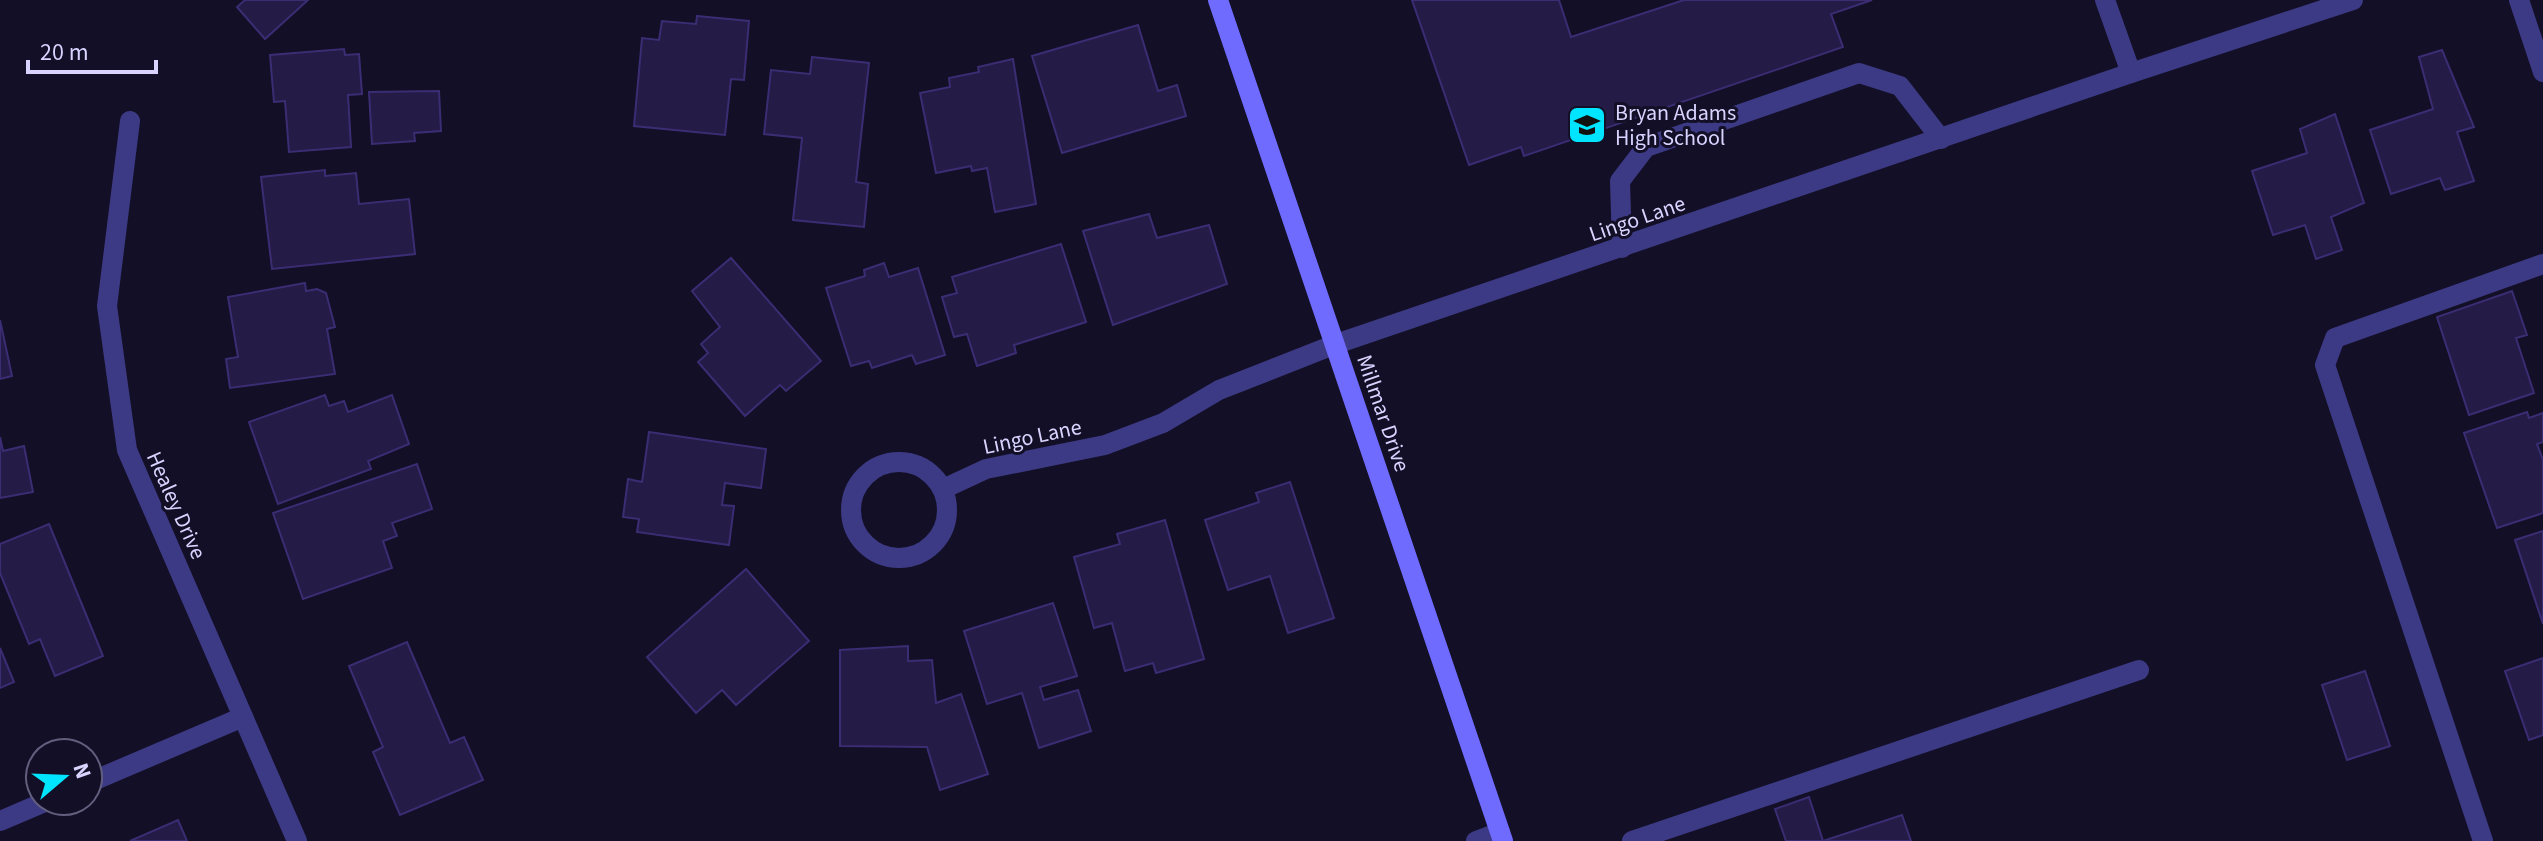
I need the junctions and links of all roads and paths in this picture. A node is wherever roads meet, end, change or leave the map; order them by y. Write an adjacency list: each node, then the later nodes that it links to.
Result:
1 (1218, 0): 11 (street, Millmar Drive)
2 (2105, 0): 6 (street)
3 (2353, 0): 6 (street, Lingo Lane)
4 (2519, 0): 5 (street)
5 (2543, 72)
6 (2131, 73): 8 (street, Lingo Lane)
7 (130, 121): 14 (street, Healey Drive)
8 (1941, 139): 9 (street, Lingo Lane); 9 (street)
9 (1622, 248): 11 (street, Lingo Lane)
10 (2543, 264): 22 (street)
11 (1336, 344): 12 (street, Lingo Lane); 18 (street, Millmar Drive)
12 (943, 489): 12 (street)
13 (2139, 670): 21 (street)
14 (243, 717): 15 (street); 19 (street, Healey Drive)
15 (104, 776)
16 (24, 811): 17 (street)
17 (0, 821)
18 (1501, 836): 20 (street)
19 (297, 841)
20 (1476, 841)
21 (1632, 841)
22 (2483, 841)

